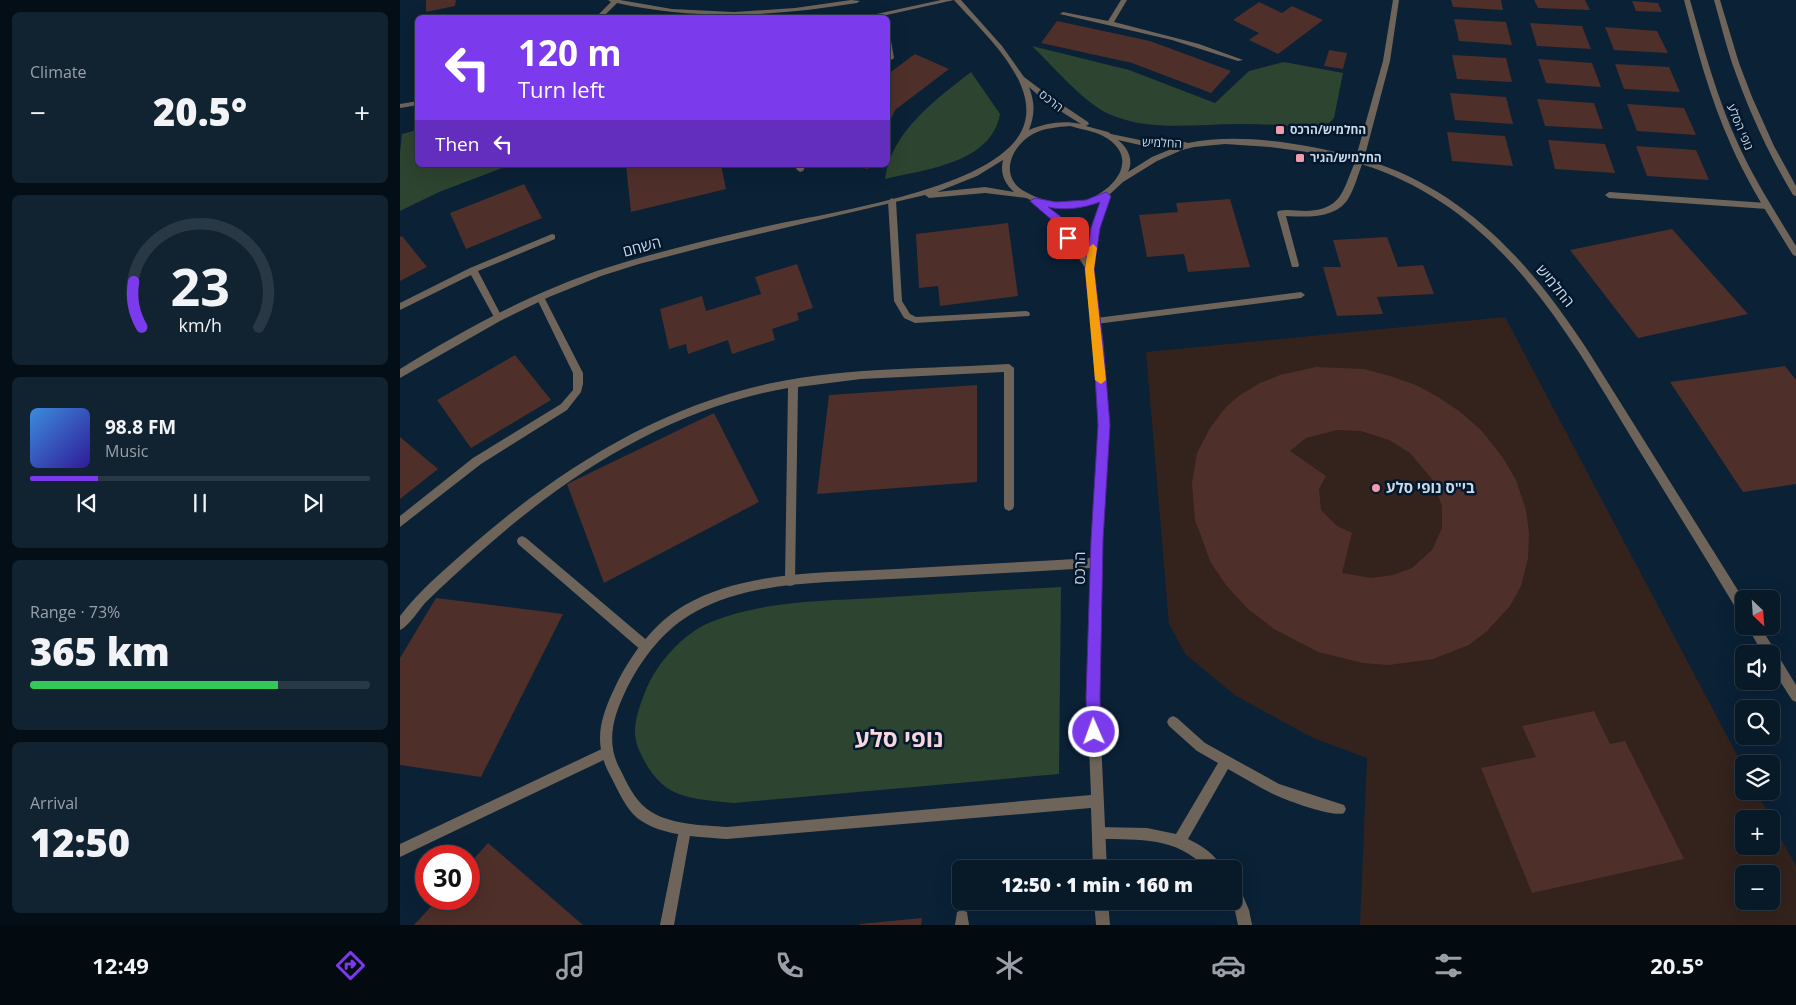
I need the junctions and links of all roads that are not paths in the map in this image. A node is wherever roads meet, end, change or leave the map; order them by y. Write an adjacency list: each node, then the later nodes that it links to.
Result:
1 (951, 0): 13 (street)
2 (957, 0): 16 (street, הרכס)
3 (1124, 0): 14 (street)
4 (1396, 0): 24 (street)
5 (1687, 0): 32 (street, נופי הסלע)
6 (1717, 0): 26 (street, נופי הסלע)
7 (614, 1): 10 (street); 11 (street)
8 (857, 1): 12 (street)
9 (1063, 14): 14 (street)
10 (601, 15)
11 (721, 15)
12 (769, 15)
13 (884, 15)
14 (1110, 23): 15 (street)
15 (1240, 60)
16 (1016, 71): 19 (street, הרכס); 21 (street, הרכס)
17 (415, 104): 18 (street)
18 (400, 106)
19 (1090, 126): 20 (street); 21 (street)
20 (1108, 134): 22 (street, החלמיש); 25 (street)
21 (1022, 138): 23 (street)
22 (1219, 143): 24 (street, החלמיש); 25 (street, החלמיש)
23 (1009, 152): 29 (street, השחם); 30 (street)
24 (1359, 162): 35 (street); 51 (street, החלמיש)
25 (1122, 180): 28 (street)
26 (1796, 193)
27 (1609, 195): 32 (street)
28 (1106, 196): 30 (street); 36 (street, הרכס)
29 (911, 197): 30 (street, השחם); 31 (street, השחם)
30 (1031, 199): 36 (street, הרכס)
31 (892, 201): 39 (street, השחם); 41 (street)
32 (1768, 206): 34 (street, נופי הסלע)
33 (552, 237): 37 (street)
34 (1796, 252)
35 (1295, 265)
36 (1090, 269): 43 (street, הרכס)
37 (473, 270): 40 (street); 42 (street)
38 (1301, 296): 43 (street)
39 (540, 297): 42 (street, השחם); 47 (street)
40 (400, 307)
41 (1026, 314)
42 (498, 317): 44 (street, השחם)
43 (1096, 322): 49 (street, הרכס)
44 (400, 374)
45 (793, 385): 46 (street); 50 (street); 52 (street)
46 (1009, 506)
47 (400, 522)
48 (522, 541): 53 (street)
49 (1096, 563): 50 (street); 59 (street, הרכס)
50 (790, 581): 53 (street)
51 (1735, 596)
52 (400, 625)
53 (646, 647): 57 (street)
54 (1780, 670): 55 (street)
55 (1796, 696)
56 (1173, 722): 58 (street)
57 (606, 753): 61 (street); 64 (street)
58 (1226, 761): 60 (street); 63 (street)
59 (1097, 801): 61 (street); 62 (street, הרכס)
60 (1340, 810)
61 (685, 830): 69 (street)
62 (1098, 833): 63 (street); 65 (street, הרכס)
63 (1179, 842): 66 (street)
64 (400, 851)
65 (1100, 860)
66 (1206, 860)
67 (1102, 910): 70 (street)
68 (1242, 910): 71 (street)
69 (667, 925)
70 (1103, 925)
71 (1245, 925)

